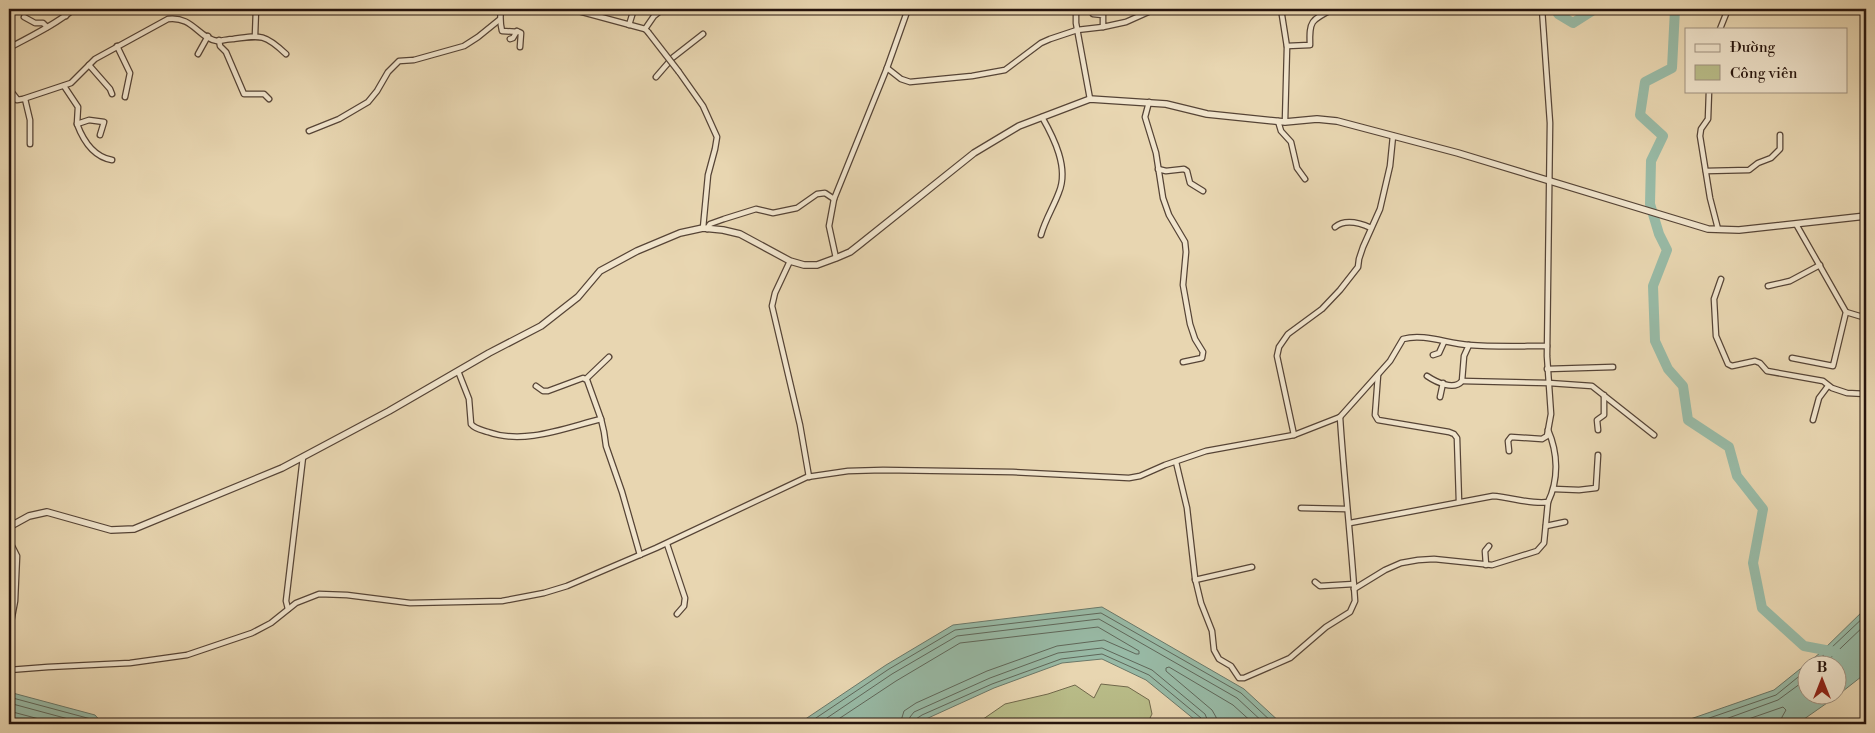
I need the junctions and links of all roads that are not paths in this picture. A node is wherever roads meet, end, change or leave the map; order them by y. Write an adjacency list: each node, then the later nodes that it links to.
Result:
1 (59, 9): 17 (street)
2 (74, 9): 17 (street)
3 (256, 9): 30 (street)
4 (501, 9): 20 (street)
5 (571, 9): 21 (street)
6 (634, 9): 21 (street)
7 (663, 9): 25 (street)
8 (908, 9): 40 (street)
9 (1076, 9): 26 (street)
10 (1095, 9): 23 (street)
11 (1136, 9): 18 (street)
12 (1155, 9): 18 (street)
13 (1281, 9): 34 (street)
14 (1333, 9): 34 (street)
15 (1542, 9): 66 (street)
16 (1728, 9): 24 (street)
17 (66, 16): 22 (street)
18 (1137, 16): 23 (street)
19 (24, 17): 22 (street)
20 (499, 20): 27 (street); 57 (street)
21 (629, 25): 25 (street)
22 (47, 27): 36 (street)
23 (1103, 27): 26 (street)
24 (1720, 28)
25 (647, 30): 72 (street, bridge)
26 (1077, 30): 40 (street); 50 (street)
27 (516, 31): 31 (street); 35 (street)
28 (703, 34): 41 (street)
29 (208, 36): 32 (street); 33 (street); 37 (street)
30 (256, 36): 32 (street); 38 (street)
31 (510, 39)
32 (219, 40): 49 (street)
33 (117, 46): 39 (street); 47 (street)
34 (1287, 46): 55 (street)
35 (520, 47)
36 (9, 48)
37 (198, 54)
38 (286, 54)
39 (89, 65): 43 (street); 45 (street)
40 (887, 68): 68 (street)
41 (656, 77)
42 (9, 86): 51 (street)
43 (64, 86): 48 (street); 56 (street)
44 (1709, 92): 64 (street)
45 (112, 94)
46 (9, 96): 51 (street)
47 (125, 97)
48 (25, 99): 51 (street); 61 (street)
49 (269, 99)
50 (1090, 99): 52 (street); 53 (street)
51 (17, 100)
52 (1149, 102): 54 (street); 63 (street)
53 (1042, 117): 75 (street); 76 (street)
54 (1278, 121): 55 (street); 65 (street)
55 (1285, 122): 60 (street)
56 (77, 124): 58 (street); 62 (street)
57 (309, 131)
58 (100, 135)
59 (1780, 135): 64 (street)
60 (1392, 136): 66 (street); 73 (street)
61 (30, 144)
62 (112, 160)
63 (1158, 169): 67 (street); 89 (street)
64 (1706, 171): 74 (street)
65 (1305, 179)
66 (1549, 181): 74 (street); 85 (street)
67 (1203, 191)
68 (834, 199): 72 (street); 76 (street)
69 (1866, 216): 70 (street)
70 (1796, 224): 74 (street); 78 (street)
71 (1335, 227): 73 (street)
72 (705, 228): 77 (street); 92 (street)
73 (1371, 228): 109 (street)
74 (1718, 229)
75 (1041, 235)
76 (836, 258): 77 (street)
77 (790, 261): 115 (street)
78 (1820, 265): 80 (street); 81 (street)
79 (1721, 278): 100 (street)
80 (1768, 286)
81 (1846, 312): 82 (street); 88 (street)
82 (1866, 318)
83 (1444, 342): 84 (street); 86 (street); 93 (street)
84 (1469, 345): 85 (street); 96 (street)
85 (1547, 346): 91 (street)
86 (1433, 355)
87 (609, 358): 95 (street)
88 (1792, 358)
89 (1183, 362)
90 (1612, 368): 91 (street)
91 (1547, 369): 98 (street)
92 (458, 371): 105 (street); 113 (street)
93 (1378, 374): 104 (street); 117 (street)
94 (1426, 376): 97 (street)
95 (586, 379): 99 (street); 105 (street)
96 (1462, 381): 97 (street); 98 (street)
97 (1443, 383): 103 (street)
98 (1549, 383): 102 (street); 107 (street)
99 (536, 386)
100 (1828, 386): 101 (street); 106 (street)
101 (1866, 394)
102 (1604, 395): 108 (street); 110 (street)
103 (1440, 397)
104 (1340, 417): 109 (street); 120 (street)
105 (601, 419): 128 (street)
106 (1813, 420)
107 (1548, 429): 111 (street); 116 (street)
108 (1598, 430)
109 (1294, 435): 114 (street)
110 (1654, 435)
111 (1509, 451)
112 (1598, 455): 116 (street)
113 (303, 457): 124 (street); 134 (street)
114 (1176, 462): 115 (street); 131 (street)
115 (809, 477): 126 (street)
116 (1554, 489): 118 (street)
117 (1459, 502): 118 (street); 122 (street)
118 (1548, 502): 123 (street)
119 (1301, 508): 120 (street)
120 (1346, 509): 122 (street)
121 (1565, 522): 123 (street)
122 (1350, 523): 133 (street)
123 (1546, 526): 129 (street)
124 (9, 528)
125 (9, 540): 136 (street)
126 (667, 544): 128 (street); 135 (street)
127 (1489, 546): 129 (street)
128 (640, 556): 134 (street)
129 (1486, 566): 133 (street)
130 (1252, 567): 131 (street)
131 (1195, 580): 133 (street)
132 (1315, 582): 133 (street)
133 (1354, 586)
134 (288, 609): 137 (street)
135 (677, 614)
136 (9, 633)
137 (9, 670)

